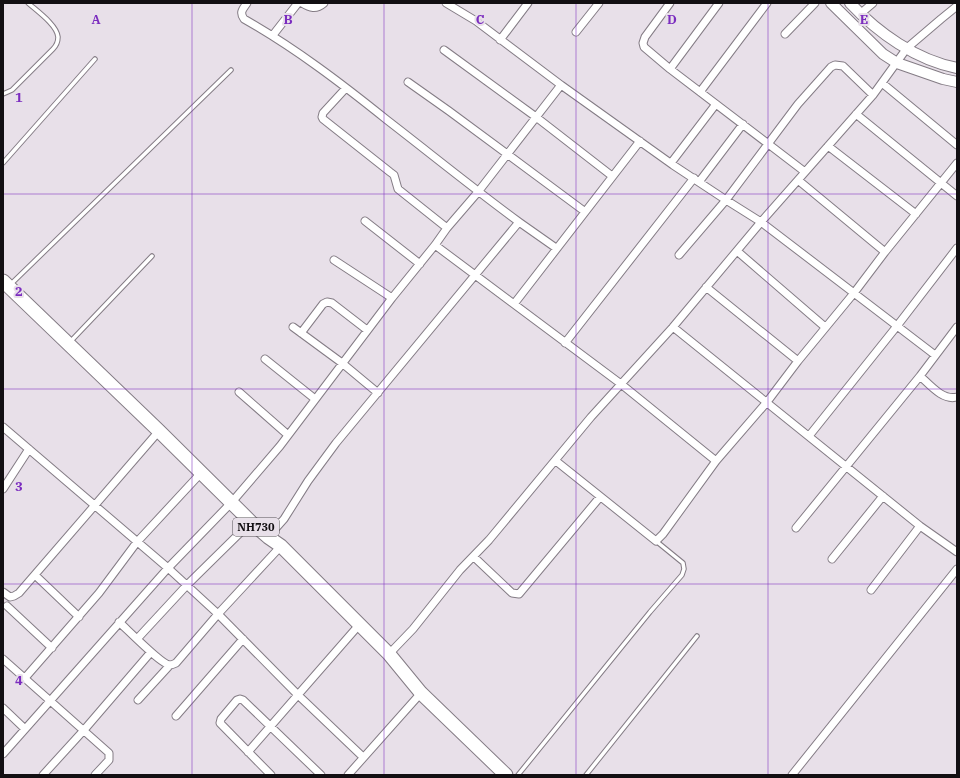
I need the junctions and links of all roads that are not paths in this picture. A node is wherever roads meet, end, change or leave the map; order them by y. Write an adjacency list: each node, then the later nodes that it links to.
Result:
1 (28, 3): 35 (lane)
2 (247, 3): 20 (street)
3 (298, 3): 20 (street)
4 (302, 3): 5 (street)
5 (324, 3)
6 (446, 3): 21 (street)
7 (528, 3): 21 (street)
8 (599, 3): 18 (street)
9 (670, 3): 27 (street)
10 (719, 3): 27 (street)
11 (766, 3): 34 (street)
12 (815, 3): 19 (street)
13 (830, 3): 25 (street)
14 (850, 3): 17 (street)
15 (873, 3): 17 (street)
16 (957, 6): 23 (street)
17 (860, 14): 23 (street)
18 (576, 32)
19 (785, 34)
20 (273, 35): 33 (street)
21 (500, 40): 32 (street)
22 (444, 50): 39 (street)
23 (905, 51): 25 (street); 26 (street)
24 (95, 59): 46 (lane)
25 (898, 62): 30 (street); 31 (street)
26 (957, 68)
27 (670, 69): 34 (street)
28 (232, 70): 73 (lane)
29 (408, 82): 45 (street)
30 (957, 82)
31 (882, 83): 36 (street); 43 (street)
32 (561, 85): 39 (street); 41 (street)
33 (346, 88): 54 (street); 62 (street)
34 (700, 92): 37 (street)
35 (3, 94)
36 (873, 95): 38 (street); 42 (street)
37 (716, 104): 40 (street); 47 (street)
38 (856, 114): 44 (street); 53 (street)
39 (536, 117): 45 (street); 50 (street)
40 (743, 124): 42 (street); 51 (street)
41 (640, 141): 47 (street); 50 (street)
42 (768, 144): 49 (street); 56 (street)
43 (957, 145)
44 (828, 146): 49 (street); 58 (street)
45 (508, 154): 54 (street); 57 (street)
46 (3, 163)
47 (671, 163): 51 (street)
48 (957, 163): 53 (street)
49 (804, 172): 52 (street)
50 (612, 176): 57 (street)
51 (697, 180): 56 (street); 85 (street)
52 (798, 180): 61 (street); 67 (street)
53 (941, 183): 55 (street); 58 (street)
54 (478, 192): 60 (street); 62 (street)
55 (957, 196)
56 (726, 200): 61 (street); 68 (street)
57 (584, 211): 64 (street)
58 (916, 214): 67 (street)
59 (365, 222): 71 (street)
60 (519, 222): 64 (street); 72 (street)
61 (761, 222): 66 (street); 75 (street)
62 (447, 228): 63 (street)
63 (436, 245): 71 (street); 72 (street)
64 (556, 248): 77 (street)
65 (957, 248): 79 (street)
66 (738, 251): 74 (street); 82 (street)
67 (885, 252): 75 (street)
68 (680, 255)
69 (152, 256): 86 (lane)
70 (334, 260): 76 (street)
71 (420, 264): 76 (street)
72 (476, 275): 77 (street); 94 (street)
73 (6, 284): 86 (highway, NH730)
74 (706, 287): 78 (street); 89 (street)
75 (854, 293): 79 (street); 82 (street)
76 (392, 298): 83 (street)
77 (514, 304): 85 (street)
78 (672, 326): 92 (street); 97 (street)
79 (897, 326): 87 (street); 101 (street)
80 (957, 326): 87 (street)
81 (292, 327): 84 (street)
82 (825, 327): 89 (street)
83 (367, 330): 84 (street); 90 (street)
84 (301, 333): 90 (street)
85 (565, 343): 92 (street)
86 (69, 344): 99 (highway, NH730)
87 (935, 355): 91 (street)
88 (265, 359): 96 (street)
89 (798, 360): 97 (street)
90 (342, 363): 94 (street); 96 (street)
91 (920, 376): 95 (street); 105 (street)
92 (620, 384): 103 (street); 104 (street)
93 (238, 392): 100 (street)
94 (378, 393): 115 (street)
95 (957, 397)
96 (315, 399): 100 (street)
97 (767, 402): 101 (street); 104 (street)
98 (3, 427): 102 (street)
99 (159, 431): 106 (highway, NH730); 111 (street)
100 (288, 435): 110 (street)
101 (810, 436): 105 (street)
102 (29, 449): 107 (street); 111 (street)
103 (556, 461): 109 (street); 120 (street)
104 (716, 461): 116 (street)
105 (846, 466): 108 (street); 114 (street)
106 (201, 473): 110 (highway, NH730); 117 (street)
107 (3, 490)
108 (883, 496): 113 (street); 121 (street)
109 (600, 497): 116 (street); 120 (street)
110 (232, 502): 112 (highway, NH730); 122 (street)
111 (95, 506): 117 (street); 124 (street)
112 (251, 522): 115 (highway, NH730); 125 (street)
113 (920, 526): 119 (street); 126 (street)
114 (796, 528)
115 (268, 537): 118 (highway, NH730)
116 (656, 541): 161 (lane)
117 (137, 542): 122 (street); 131 (street)
118 (281, 546): 130 (street); 133 (highway, NH730)
119 (957, 552)
120 (474, 557): 139 (street)
121 (832, 559)
122 (168, 568): 125 (street); 132 (street)
123 (957, 569): 163 (street)
124 (35, 576): 128 (street); 131 (street)
125 (187, 586): 130 (street); 135 (street)
126 (871, 590)
127 (3, 592): 128 (street)
128 (14, 596): 129 (street)
129 (5, 609): 137 (street)
130 (218, 614): 136 (street); 141 (street)
131 (79, 617): 137 (street)
132 (119, 622): 135 (street); 146 (street)
133 (359, 625): 139 (highway, NH730); 144 (street)
134 (697, 636): 162 (lane)
135 (137, 639): 138 (street)
136 (243, 639): 144 (street); 148 (street)
137 (52, 648): 142 (street)
138 (151, 652): 141 (street); 151 (street)
139 (389, 654): 143 (highway, NH730)
140 (3, 659): 142 (street)
141 (170, 665): 145 (street)
142 (24, 679): 146 (street)
143 (421, 693): 154 (street); 160 (highway, NH730)
144 (298, 695): 149 (street); 154 (street)
145 (138, 700)
146 (50, 701): 150 (street); 151 (street)
147 (3, 708): 150 (street)
148 (176, 716)
149 (270, 726): 152 (street); 152 (street); 158 (street)
150 (25, 728): 153 (street)
151 (84, 730): 155 (street); 156 (street)
152 (248, 752): 157 (street)
153 (3, 754)
154 (363, 757): 159 (street)
155 (43, 775)
156 (95, 775)
157 (271, 775)
158 (321, 775)
159 (348, 775)
160 (506, 775)
161 (518, 775)
162 (586, 775)
163 (792, 775)

